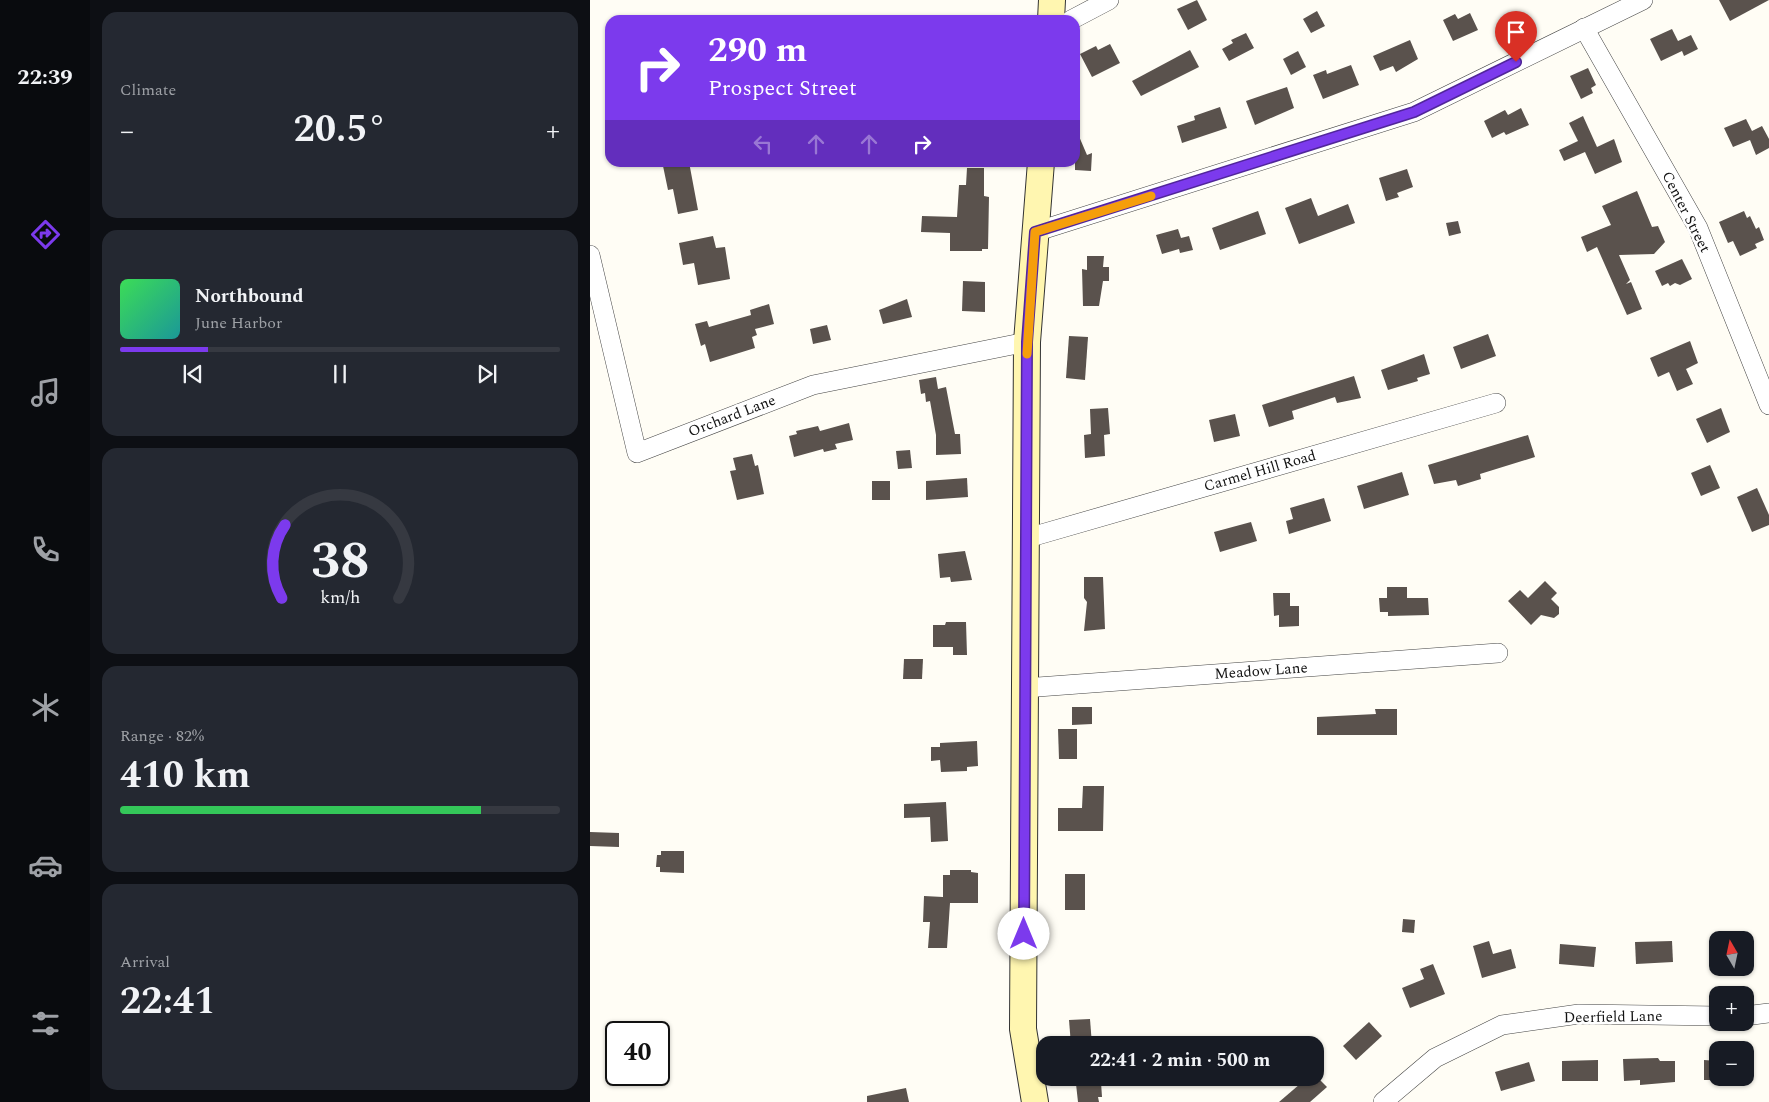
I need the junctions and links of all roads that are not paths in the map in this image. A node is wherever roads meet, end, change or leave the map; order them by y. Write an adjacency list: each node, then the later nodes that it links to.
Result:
1 (1052, 0): 4 (street)
2 (1109, 0): 5 (street)
3 (1643, 0): 6 (street)
4 (1051, 15)
5 (1080, 15)
6 (1584, 28): 8 (street); 12 (street, Center Street)
7 (1041, 167): 8 (street)
8 (1035, 232): 10 (street)
9 (590, 255): 10 (street, Orchard Lane)
10 (1027, 342): 13 (street)
11 (1496, 403): 13 (street, Carmel Hill Road)
12 (1769, 405)
13 (1024, 539): 15 (street)
14 (1498, 653): 15 (street, Meadow Lane)
15 (1024, 688): 19 (street)
16 (1769, 1013): 17 (street)
17 (1754, 1015)
18 (1709, 1016): 20 (street, Deerfield Lane)
19 (1035, 1102)
20 (1383, 1102)

